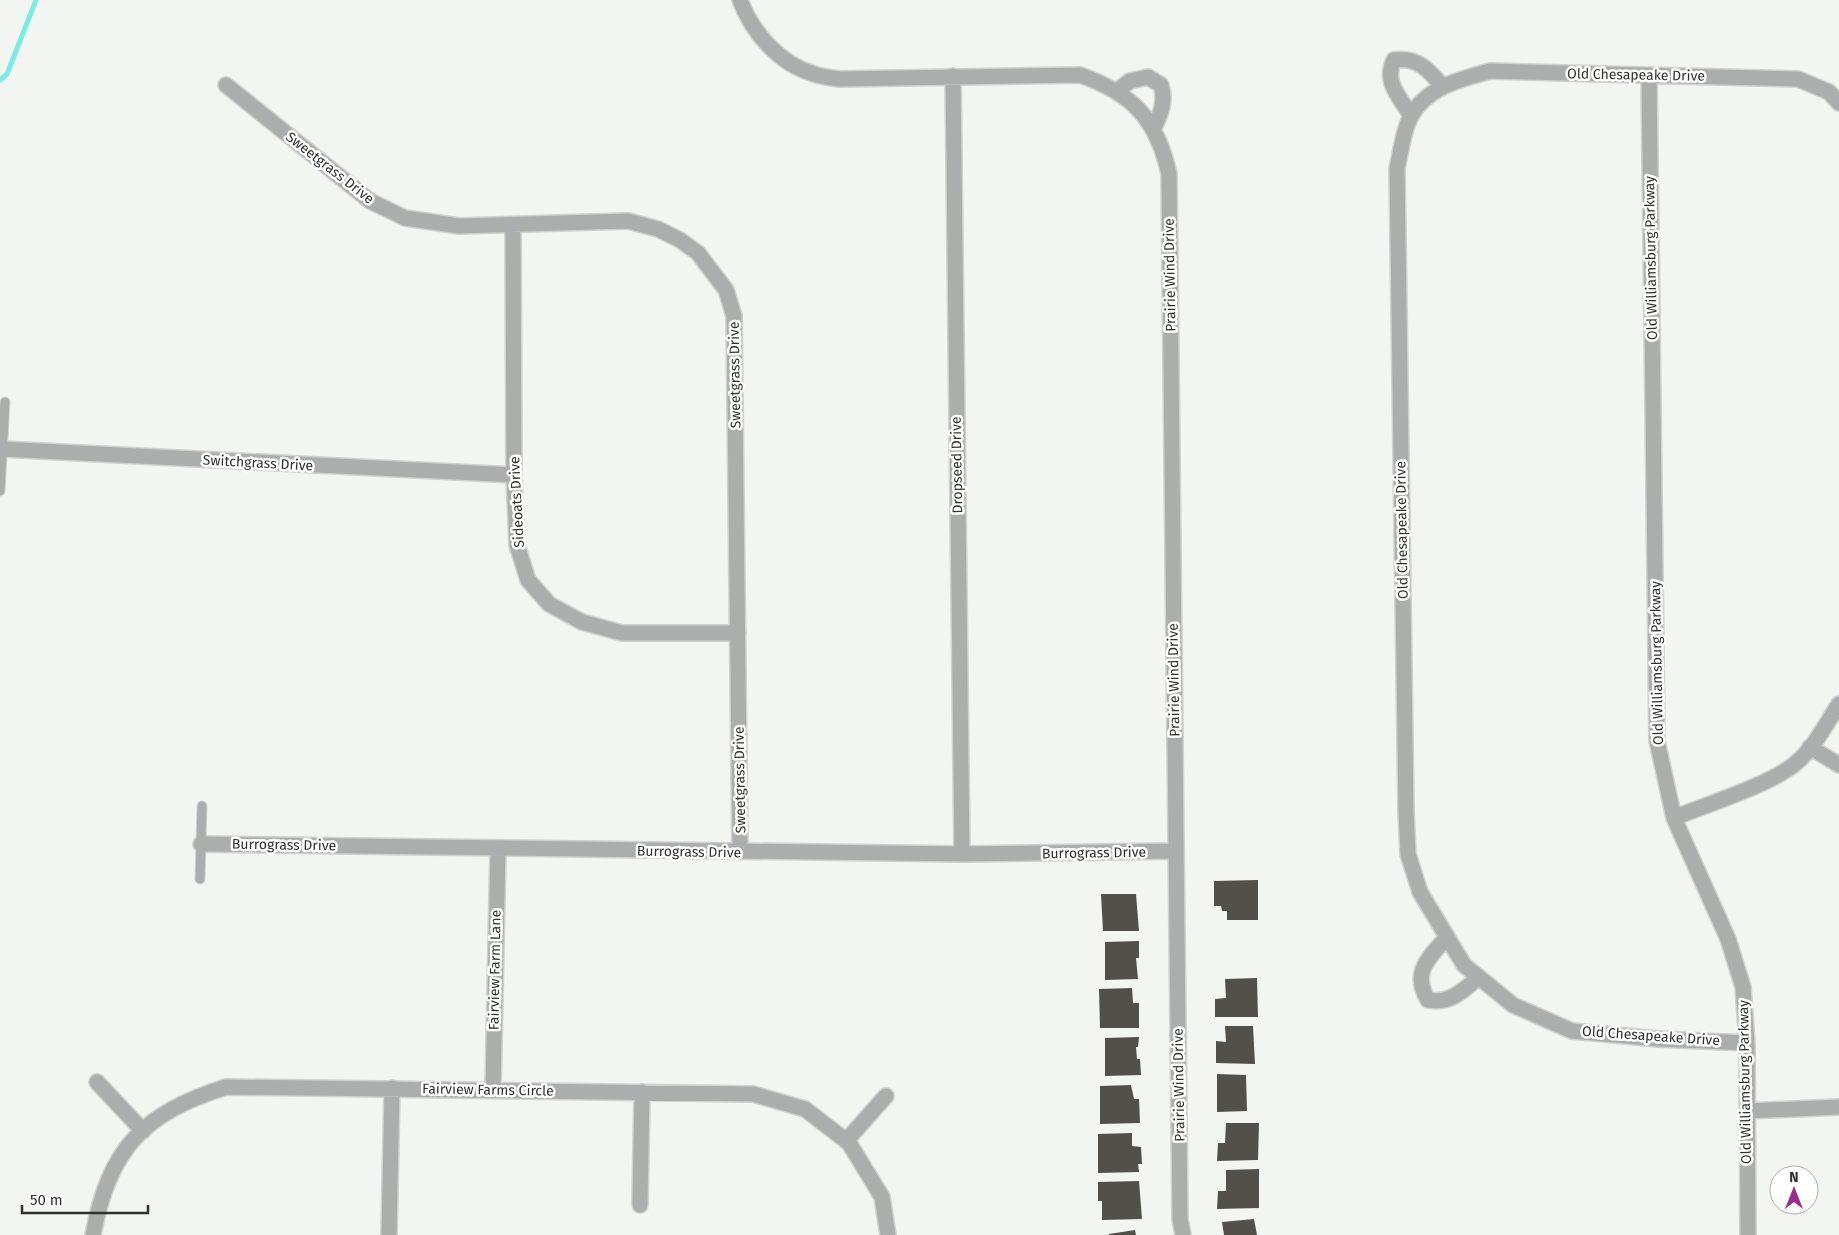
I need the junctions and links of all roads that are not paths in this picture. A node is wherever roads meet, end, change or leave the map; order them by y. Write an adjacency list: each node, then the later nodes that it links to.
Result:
1 (740, 0): 3 (street, Prairie Wind Drive)
2 (1649, 75): 5 (street, Old Chesapeake Drive); 7 (street, Old Chesapeake Drive); 20 (street, Old Williamsburg Parkway)
3 (953, 76): 6 (street, Prairie Wind Drive); 25 (street, Dropseed Drive)
4 (226, 85): 10 (street, Sweetgrass Drive)
5 (1443, 87): 8 (street, Old Chesapeake Drive); 8 (street)
6 (1117, 91): 9 (street, Prairie Wind Drive); 9 (street)
7 (1836, 93)
8 (1411, 116): 27 (street, Old Chesapeake Drive)
9 (1154, 128): 24 (street, Prairie Wind Drive)
10 (513, 226): 13 (street, Sideoats Drive); 15 (street, Sweetgrass Drive)
11 (6, 402): 12 (lane)
12 (2, 449): 13 (street, Switchgrass Drive); 14 (lane)
13 (514, 475): 15 (street, Sideoats Drive)
14 (0, 491)
15 (738, 633): 23 (street, Sweetgrass Drive)
16 (1839, 705): 17 (street)
17 (1810, 747): 18 (street); 20 (street)
18 (1839, 764)
19 (202, 806): 21 (lane)
20 (1674, 818): 29 (street, Old Williamsburg Parkway)
21 (202, 844): 22 (street, Burrograss Drive); 26 (lane)
22 (498, 849): 23 (street, Burrograss Drive); 32 (street, Fairview Farm Lane)
23 (740, 852): 25 (street, Burrograss Drive)
24 (1176, 852): 25 (street, Burrograss Drive); 43 (street, Prairie Wind Drive)
25 (962, 854)
26 (200, 879)
27 (1447, 937): 28 (street, Old Chesapeake Drive); 28 (street)
28 (1479, 977): 29 (street, Old Chesapeake Drive)
29 (1747, 1043): 36 (street, Old Williamsburg Parkway)
30 (97, 1082): 37 (street)
31 (392, 1088): 32 (street, Fairview Farms Circle); 37 (street, Fairview Farms Circle); 41 (street)
32 (493, 1090): 33 (street, Fairview Farms Circle)
33 (642, 1092): 38 (street, Fairview Farms Circle); 39 (street)
34 (886, 1096): 38 (street)
35 (1839, 1107): 36 (street)
36 (1747, 1111): 44 (street, Old Williamsburg Parkway)
37 (143, 1131): 40 (street, Fairview Farms Circle)
38 (846, 1141): 42 (street, Fairview Farms Circle)
39 (640, 1205)
40 (93, 1235)
41 (389, 1235)
42 (888, 1235)
43 (1183, 1235)
44 (1748, 1235)

